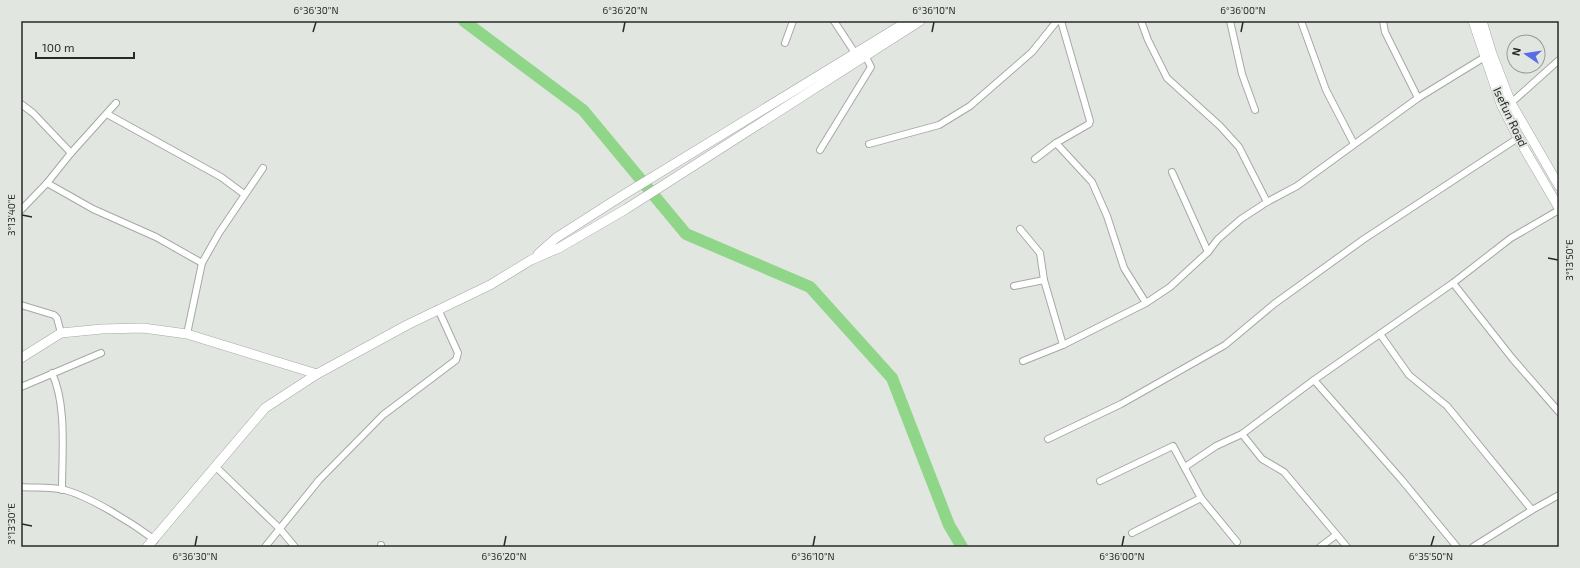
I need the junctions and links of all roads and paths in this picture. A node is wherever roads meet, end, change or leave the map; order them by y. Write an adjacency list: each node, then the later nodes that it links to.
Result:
1 (793, 21): 13 (street)
2 (834, 21): 14 (street)
3 (908, 21): 14 (street)
4 (920, 21): 16 (street)
5 (1057, 21): 26 (street)
6 (1061, 21): 25 (street)
7 (1141, 21): 37 (street)
8 (1230, 21): 22 (street)
9 (1301, 21): 27 (street)
10 (1383, 21): 18 (street)
11 (1473, 21): 15 (street, Isefun Road)
12 (1482, 21): 15 (street, Isefun Road)
13 (785, 43)
14 (855, 54): 42 (street)
15 (1488, 55): 18 (street); 20 (street, Isefun Road); 24 (street, Isefun Road)
16 (866, 57): 28 (street); 42 (street)
17 (1559, 60): 20 (street)
18 (1418, 98): 27 (street)
19 (116, 103): 23 (street)
20 (1512, 103): 33 (street, Isefun Road)
21 (21, 104): 29 (street)
22 (1256, 110)
23 (107, 114): 29 (street); 36 (street)
24 (1518, 138): 38 (street, Isefun Road); 63 (street)
25 (1056, 142): 30 (street); 47 (street)
26 (869, 144)
27 (1354, 144): 37 (street)
28 (820, 150)
29 (71, 153): 34 (street)
30 (1035, 159)
31 (263, 168): 36 (street)
32 (1172, 172): 41 (street)
33 (1556, 173): 35 (street, Isefun Road)
34 (47, 183): 39 (street); 43 (street)
35 (1559, 186)
36 (244, 194): 43 (street)
37 (1267, 202): 41 (street)
38 (1559, 209): 45 (street)
39 (21, 210)
40 (1020, 229): 44 (street)
41 (1208, 252): 47 (street)
42 (531, 260): 49 (street)
43 (202, 263): 51 (street)
44 (1044, 280): 46 (street); 53 (street)
45 (1454, 283): 52 (street); 61 (street)
46 (1014, 286)
47 (1146, 303): 53 (street)
48 (21, 305): 50 (street)
49 (438, 309): 58 (street); 72 (street)
50 (61, 333): 51 (street); 55 (street)
51 (187, 334): 58 (street)
52 (1380, 334): 59 (street); 71 (street)
53 (1063, 345): 56 (street)
54 (101, 353): 57 (street)
55 (21, 358)
56 (1023, 362)
57 (52, 373): 60 (street); 68 (street)
58 (317, 374): 64 (street)
59 (1314, 380): 62 (street); 82 (street)
60 (21, 387)
61 (1559, 412)
62 (1242, 434): 65 (street); 74 (street)
63 (1048, 439)
64 (216, 467): 72 (street); 75 (street)
65 (1185, 467): 66 (street); 70 (street)
66 (1100, 481)
67 (21, 487): 68 (street)
68 (62, 490): 75 (street)
69 (1559, 495): 71 (street)
70 (1201, 498): 73 (street); 76 (street)
71 (1532, 510): 83 (street)
72 (280, 529): 78 (street); 79 (street)
73 (1132, 533)
74 (1336, 535): 80 (street); 81 (street)
75 (155, 540): 77 (street)
76 (1237, 542)
77 (147, 547)
78 (265, 547)
79 (295, 547)
80 (1320, 547)
81 (1347, 547)
82 (1458, 547)
83 (1473, 547)

